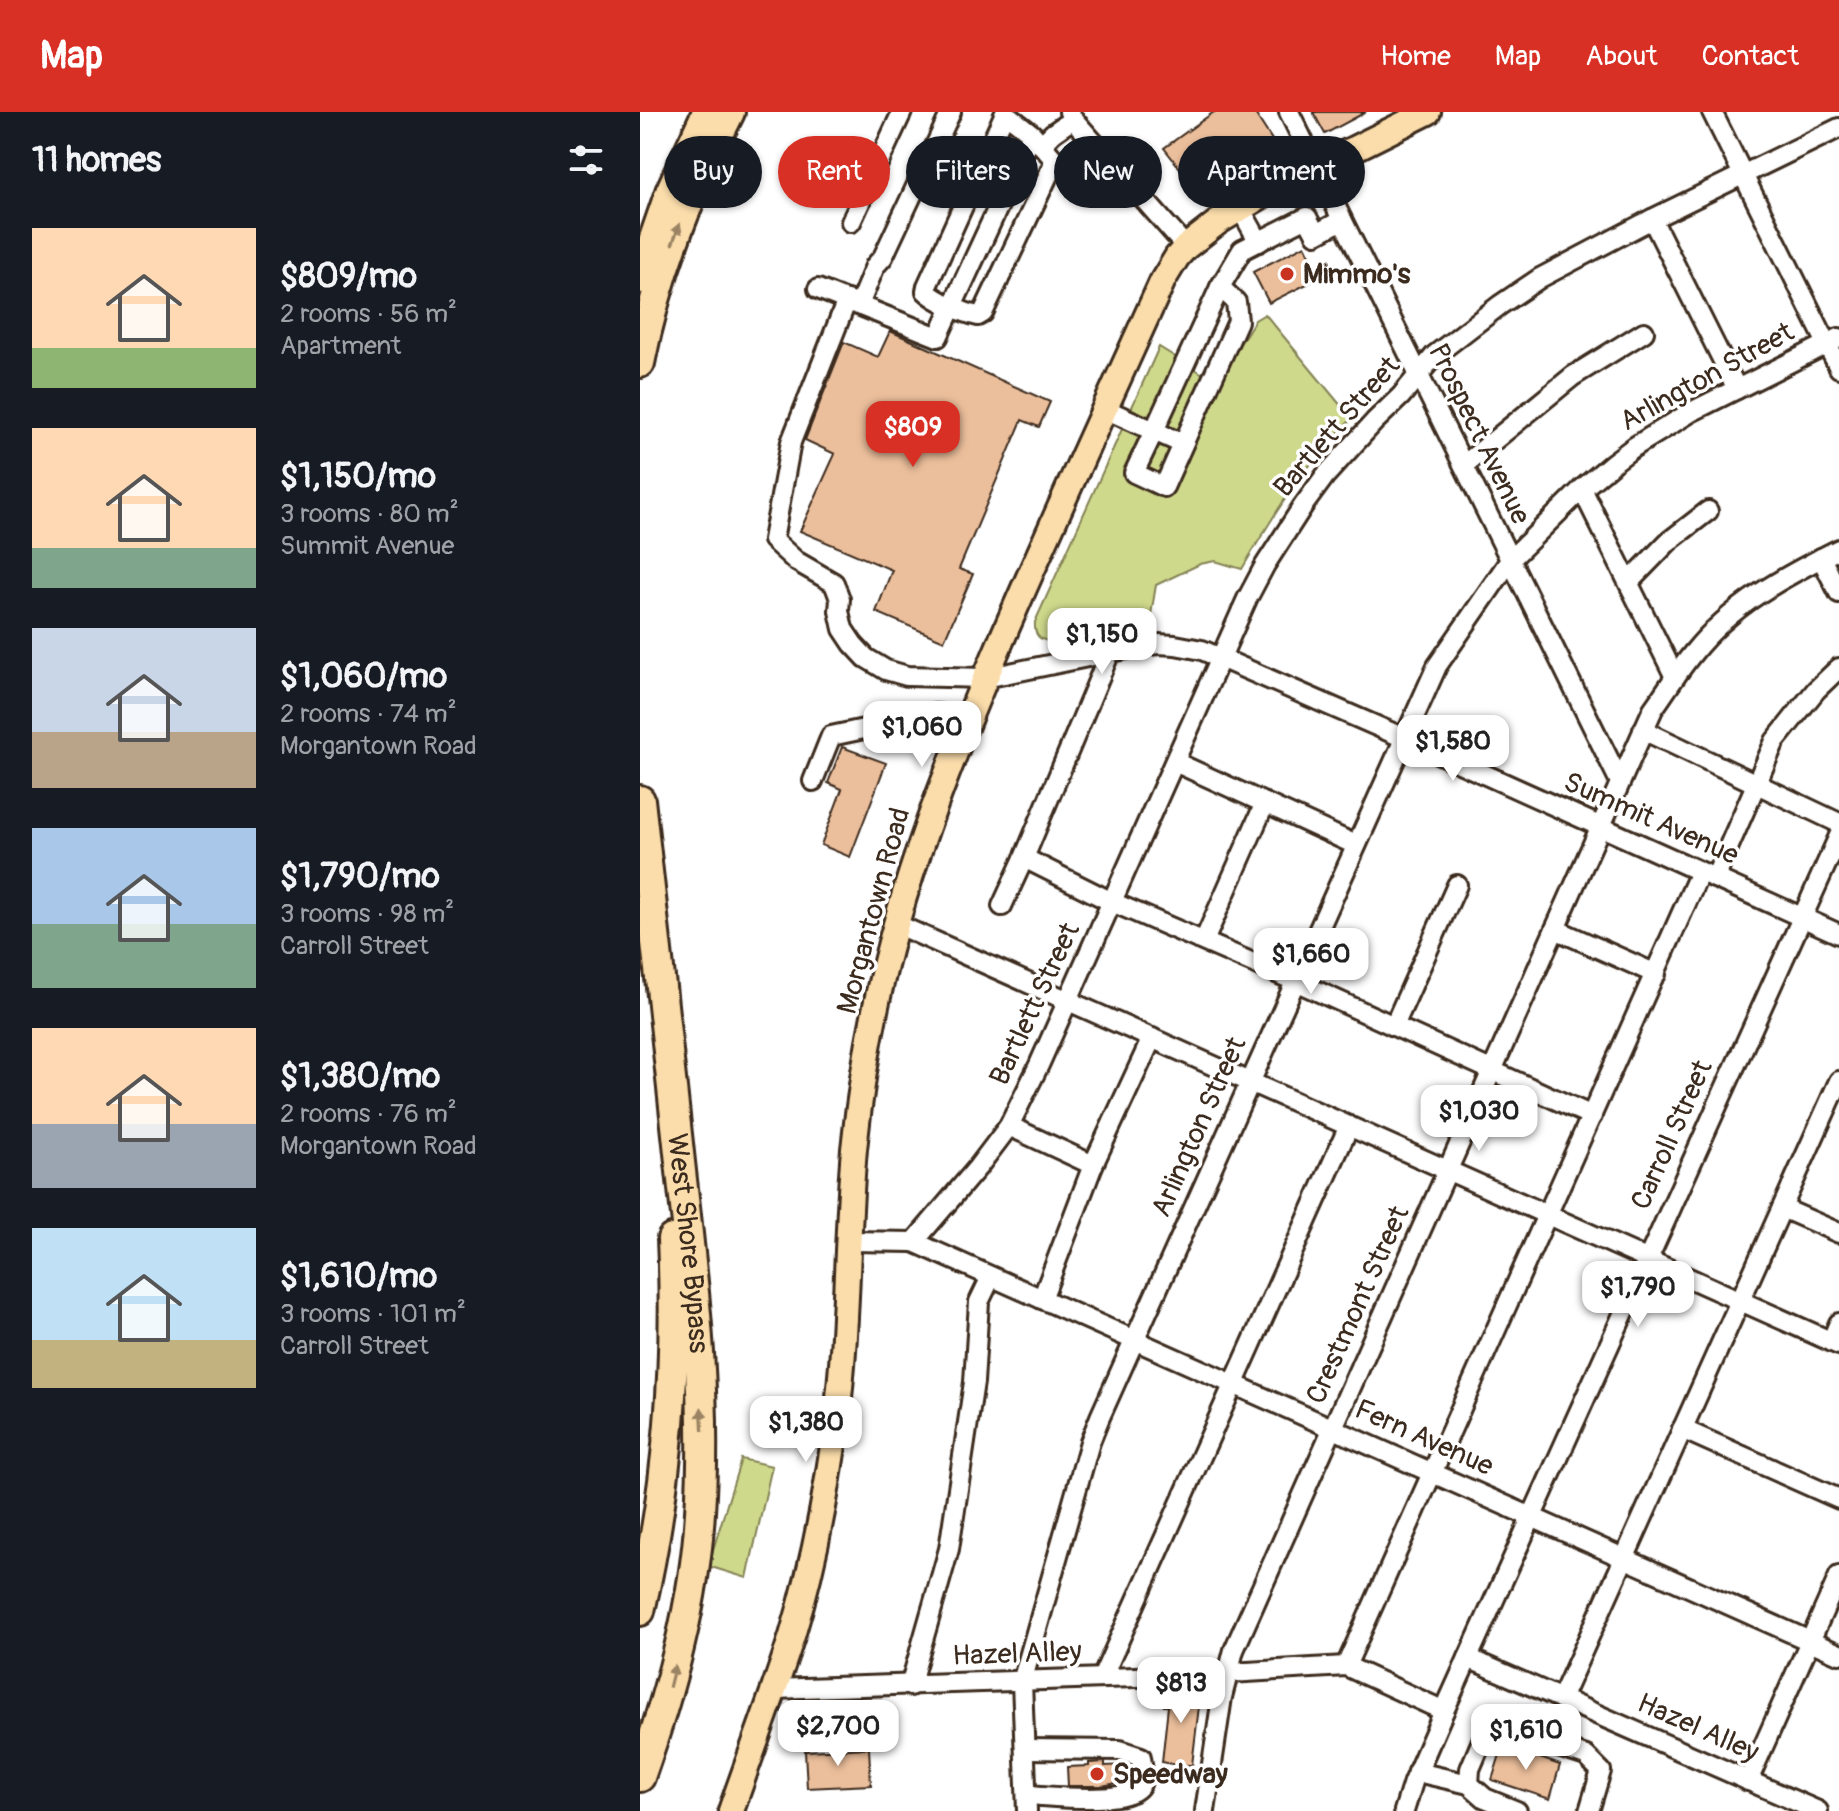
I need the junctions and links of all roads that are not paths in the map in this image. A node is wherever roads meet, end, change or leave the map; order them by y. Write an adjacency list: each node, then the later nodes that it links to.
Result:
1 (707, 112): 27 (highway)
2 (730, 112): 34 (highway, one-way to 2)
3 (902, 112): 24 (street)
4 (951, 112): 30 (street)
5 (1289, 112): 12 (street, Prospect Avenue)
6 (1428, 112): 15 (main road, Morgantown Road)
7 (1712, 112): 16 (street)
8 (1004, 113): 11 (street); 31 (street)
9 (1071, 115): 13 (street); 26 (street)
10 (1839, 128): 16 (street, Bartlett Street)
11 (1031, 136)
12 (1301, 136)
13 (1038, 139)
14 (1038, 142): 17 (street)
15 (1365, 143)
16 (1742, 174): 22 (street, Bartlett Street); 33 (street)
17 (1038, 197)
18 (1001, 208): 31 (street)
19 (1033, 208): 31 (street)
20 (1240, 208): 25 (street); 26 (main road, Morgantown Road)
21 (1336, 208): 23 (street, Prospect Avenue)
22 (1652, 219): 36 (street, Bartlett Street); 37 (street)
23 (1342, 220): 25 (street); 36 (street, Prospect Avenue)
24 (851, 222)
25 (1259, 242): 28 (street)
26 (1186, 247): 38 (main road, Morgantown Road)
27 (640, 279)
28 (1220, 287): 39 (street); 40 (street)
29 (818, 289): 30 (street)
30 (853, 303): 31 (street); 53 (street, Summit Avenue)
31 (952, 305)
32 (1644, 332): 41 (street)
33 (1833, 341): 35 (street); 37 (street, Arlington Street)
34 (640, 363)
35 (1839, 368)
36 (1419, 375): 41 (street, Prospect Avenue); 50 (street, Bartlett Street)
37 (1737, 389): 42 (street, Arlington Street)
38 (1105, 409): 39 (street); 53 (main road, Morgantown Road)
39 (1154, 431): 40 (street); 40 (street)
40 (1183, 444)
41 (1464, 465): 46 (street, Prospect Avenue)
42 (1582, 489): 46 (street, Arlington Street); 47 (street)
43 (1708, 511): 47 (street)
44 (1839, 549): 45 (street, Crestmont Street)
45 (1821, 558): 48 (street); 52 (street, Crestmont Street)
46 (1510, 560): 56 (street, Arlington Street); 59 (street, Prospect Avenue)
47 (1629, 582): 52 (street)
48 (1839, 593)
49 (1110, 652): 50 (street, Summit Avenue); 53 (street, Summit Avenue); 67 (street)
50 (1221, 657): 56 (street, Summit Avenue); 57 (street, Bartlett Street)
51 (1839, 668): 60 (street)
52 (1675, 677): 55 (street, Crestmont Street)
53 (985, 678): 54 (main road, Morgantown Road)
54 (967, 724): 58 (street); 74 (main road, Morgantown Road)
55 (1643, 730): 59 (street, Crestmont Street); 60 (street)
56 (1404, 738): 64 (street, Summit Avenue); 66 (street, Arlington Street)
57 (1175, 762): 62 (street); 70 (street, Bartlett Street)
58 (813, 781)
59 (1620, 782): 64 (street, Crestmont Street)
60 (1756, 783): 63 (street); 68 (street)
61 (640, 800): 72 (highway, West Shore Bypass)
62 (1265, 803): 66 (street); 77 (street)
63 (1839, 823)
64 (1600, 827): 68 (street, Summit Avenue); 75 (street, Crestmont Street)
65 (1839, 836): 73 (street, Carroll Street)
66 (1356, 845): 79 (street, Arlington Street)
67 (1024, 858): 70 (street); 71 (street)
68 (1708, 875): 73 (street, Summit Avenue); 78 (street)
69 (1457, 885): 81 (street)
70 (1112, 902): 77 (street); 80 (street, Bartlett Street)
71 (1002, 906)
72 (653, 915): 111 (highway); 125 (highway, West Shore Bypass, one-way to 72)
73 (1802, 918): 76 (street, Summit Avenue); 96 (street, Carroll Street)
74 (896, 924): 80 (street); 94 (main road, Morgantown Road)
75 (1555, 929): 78 (street); 83 (street, Crestmont Street)
76 (1839, 934)
77 (1204, 941): 79 (street)
78 (1656, 974): 86 (street)
79 (1295, 981): 81 (street); 85 (street, Arlington Street)
80 (1068, 1001): 82 (street); 87 (street, Bartlett Street)
81 (1394, 1026): 83 (street)
82 (1152, 1038): 85 (street); 89 (street)
83 (1493, 1070): 86 (street); 90 (street, Crestmont Street)
84 (1839, 1081): 91 (street)
85 (1250, 1082): 88 (street); 101 (street, Arlington Street)
86 (1592, 1116): 92 (street)
87 (1009, 1126): 89 (street); 95 (street, Bartlett Street)
88 (1349, 1126): 90 (street); 103 (street)
89 (1093, 1165): 98 (street)
90 (1448, 1171): 92 (street); 104 (street, Crestmont Street)
91 (1782, 1208): 93 (street); 99 (street)
92 (1548, 1215): 96 (street); 106 (street)
93 (1839, 1233)
94 (849, 1241): 95 (street, Fern Avenue); 120 (main road, Morgantown Road)
95 (914, 1242): 97 (street, Fern Avenue)
96 (1647, 1259): 99 (street); 108 (street, Carroll Street)
97 (991, 1277): 98 (street, Fern Avenue); 119 (street)
98 (1042, 1299): 101 (street, Fern Avenue)
99 (1740, 1301): 102 (street); 105 (street)
100 (1839, 1323): 102 (street)
101 (1134, 1340): 103 (street, Fern Avenue); 118 (street, Arlington Street)
102 (1835, 1343)
103 (1234, 1384): 104 (street, Fern Avenue); 117 (street)
104 (1334, 1429): 106 (street, Fern Avenue); 116 (street, Crestmont Street)
105 (1682, 1429): 107 (street); 109 (street)
106 (1433, 1473): 108 (street, Fern Avenue); 115 (street)
107 (1839, 1499)
108 (1531, 1517): 109 (street, Fern Avenue); 114 (street, Carroll Street)
109 (1623, 1558): 112 (street, Fern Avenue); 121 (street)
110 (1839, 1576): 112 (street)
111 (640, 1611)
112 (1810, 1641): 113 (street, Fern Avenue); 126 (street)
113 (1839, 1654)
114 (1468, 1658): 121 (street, Hazel Alley); 122 (street, Carroll Street)
115 (1346, 1666): 116 (street, Hazel Alley); 122 (street, Hazel Alley)
116 (1228, 1673): 117 (street, Hazel Alley); 133 (street, Crestmont Street)
117 (1102, 1678): 118 (street, Hazel Alley)
118 (1022, 1682): 119 (street, Hazel Alley); 123 (street, Arlington Street)
119 (910, 1686): 120 (street, Hazel Alley)
120 (774, 1689): 132 (main road, Morgantown Road)
121 (1561, 1699): 126 (street, Hazel Alley)
122 (1444, 1711): 124 (street, Carroll Street)
123 (1025, 1749): 128 (street, Arlington Street); 129 (street)
124 (1417, 1772): 127 (street); 134 (street, Carroll Street)
125 (640, 1777)
126 (1748, 1781): 136 (street, Hazel Alley)
127 (1469, 1784): 131 (street); 135 (street)
128 (1027, 1803): 130 (street)
129 (1130, 1803): 130 (street)
130 (1076, 1804)
131 (1512, 1810)
132 (731, 1811)
133 (1205, 1811)
134 (1404, 1811)
135 (1589, 1811)
136 (1818, 1811)

